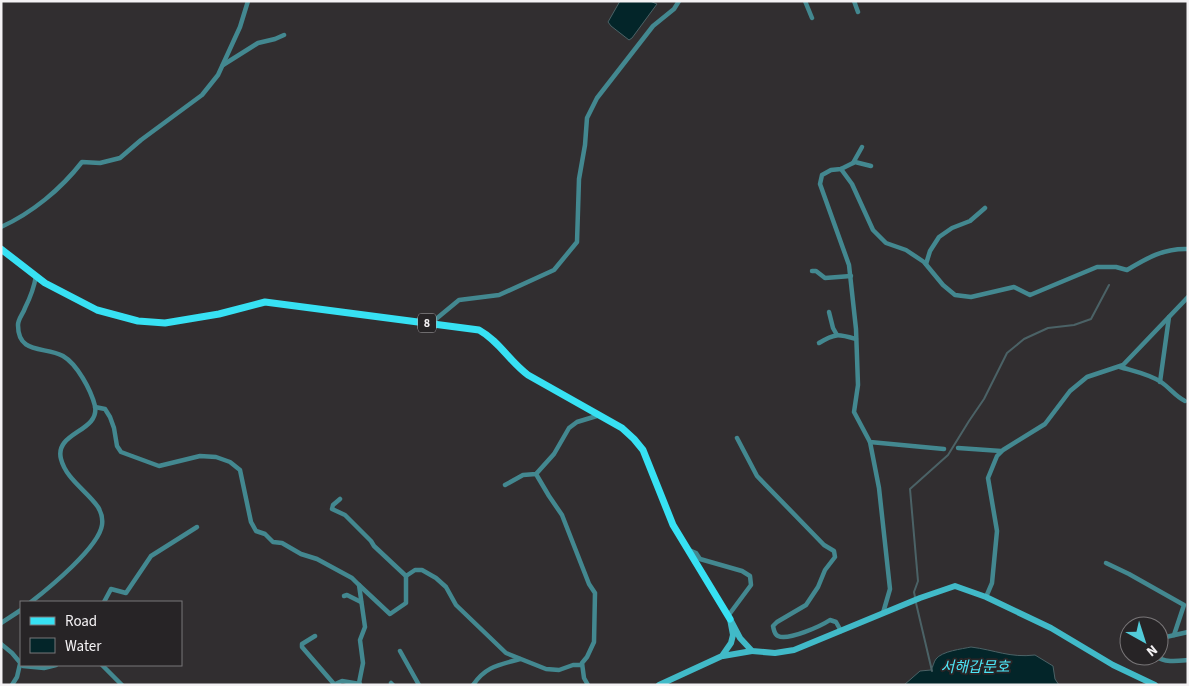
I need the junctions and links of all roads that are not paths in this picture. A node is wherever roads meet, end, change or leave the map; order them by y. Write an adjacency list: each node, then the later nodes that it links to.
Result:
1 (247, 1): 8 (street)
2 (679, 1): 24 (street)
3 (805, 1): 6 (street)
4 (854, 1): 5 (street)
5 (858, 12)
6 (812, 18)
7 (284, 35): 8 (street)
8 (222, 66): 14 (street)
9 (862, 147): 10 (street)
10 (854, 163): 11 (street); 12 (street)
11 (871, 166)
12 (842, 169): 17 (street); 20 (street)
13 (986, 208): 17 (street)
14 (1, 227)
15 (1, 249): 19 (main road, 8)
16 (1188, 249): 17 (street)
17 (926, 264)
18 (812, 271): 20 (street)
19 (36, 276): 24 (main road, 8); 31 (street)
20 (851, 276): 26 (street)
21 (1188, 297): 23 (street)
22 (829, 312): 25 (street)
23 (1169, 317): 28 (street); 29 (street)
24 (433, 324): 32 (main road, 8)
25 (837, 335): 26 (street); 27 (street)
26 (856, 339): 34 (street)
27 (818, 343)
28 (1118, 367): 29 (street); 37 (street)
29 (1160, 382): 30 (street)
30 (1185, 402)
31 (95, 407): 45 (street); 48 (street)
32 (600, 415): 38 (street); 42 (main road, 8)
33 (737, 438): 55 (street)
34 (870, 442): 36 (street); 52 (street)
35 (958, 448): 37 (street)
36 (944, 449)
37 (1001, 451): 47 (street)
38 (536, 474): 39 (street); 71 (street)
39 (504, 485)
40 (340, 499): 44 (street)
41 (197, 528): 49 (street)
42 (687, 549): 53 (main road, 8); 53 (street)
43 (1106, 563): 57 (street)
44 (406, 576): 45 (street); 64 (street)
45 (359, 585): 50 (street)
46 (344, 596): 50 (street)
47 (986, 597): 52 (street); 80 (street)
48 (33, 601)
49 (105, 601)
50 (360, 602): 72 (street)
51 (20, 611): 54 (street)
52 (883, 613): 55 (street)
53 (729, 618): 62 (street); 63 (street)
54 (1, 623)
55 (841, 631): 62 (street)
56 (1188, 632): 57 (street)
57 (1174, 635): 59 (street)
58 (315, 636): 75 (street)
59 (1169, 637)
60 (1, 644): 67 (street)
61 (400, 651): 76 (street)
62 (752, 651): 63 (street)
63 (722, 656): 79 (street)
64 (520, 659): 71 (street); 77 (street)
65 (1169, 660): 66 (street)
66 (1188, 660)
67 (20, 664): 73 (street)
68 (32, 666): 69 (street)
69 (52, 666)
70 (103, 666): 74 (street)
71 (582, 666): 78 (street)
72 (360, 684): 75 (street)
73 (12, 685)
74 (122, 685)
75 (333, 685)
76 (419, 685)
77 (473, 685)
78 (588, 685)
79 (659, 685)
80 (1155, 685)

